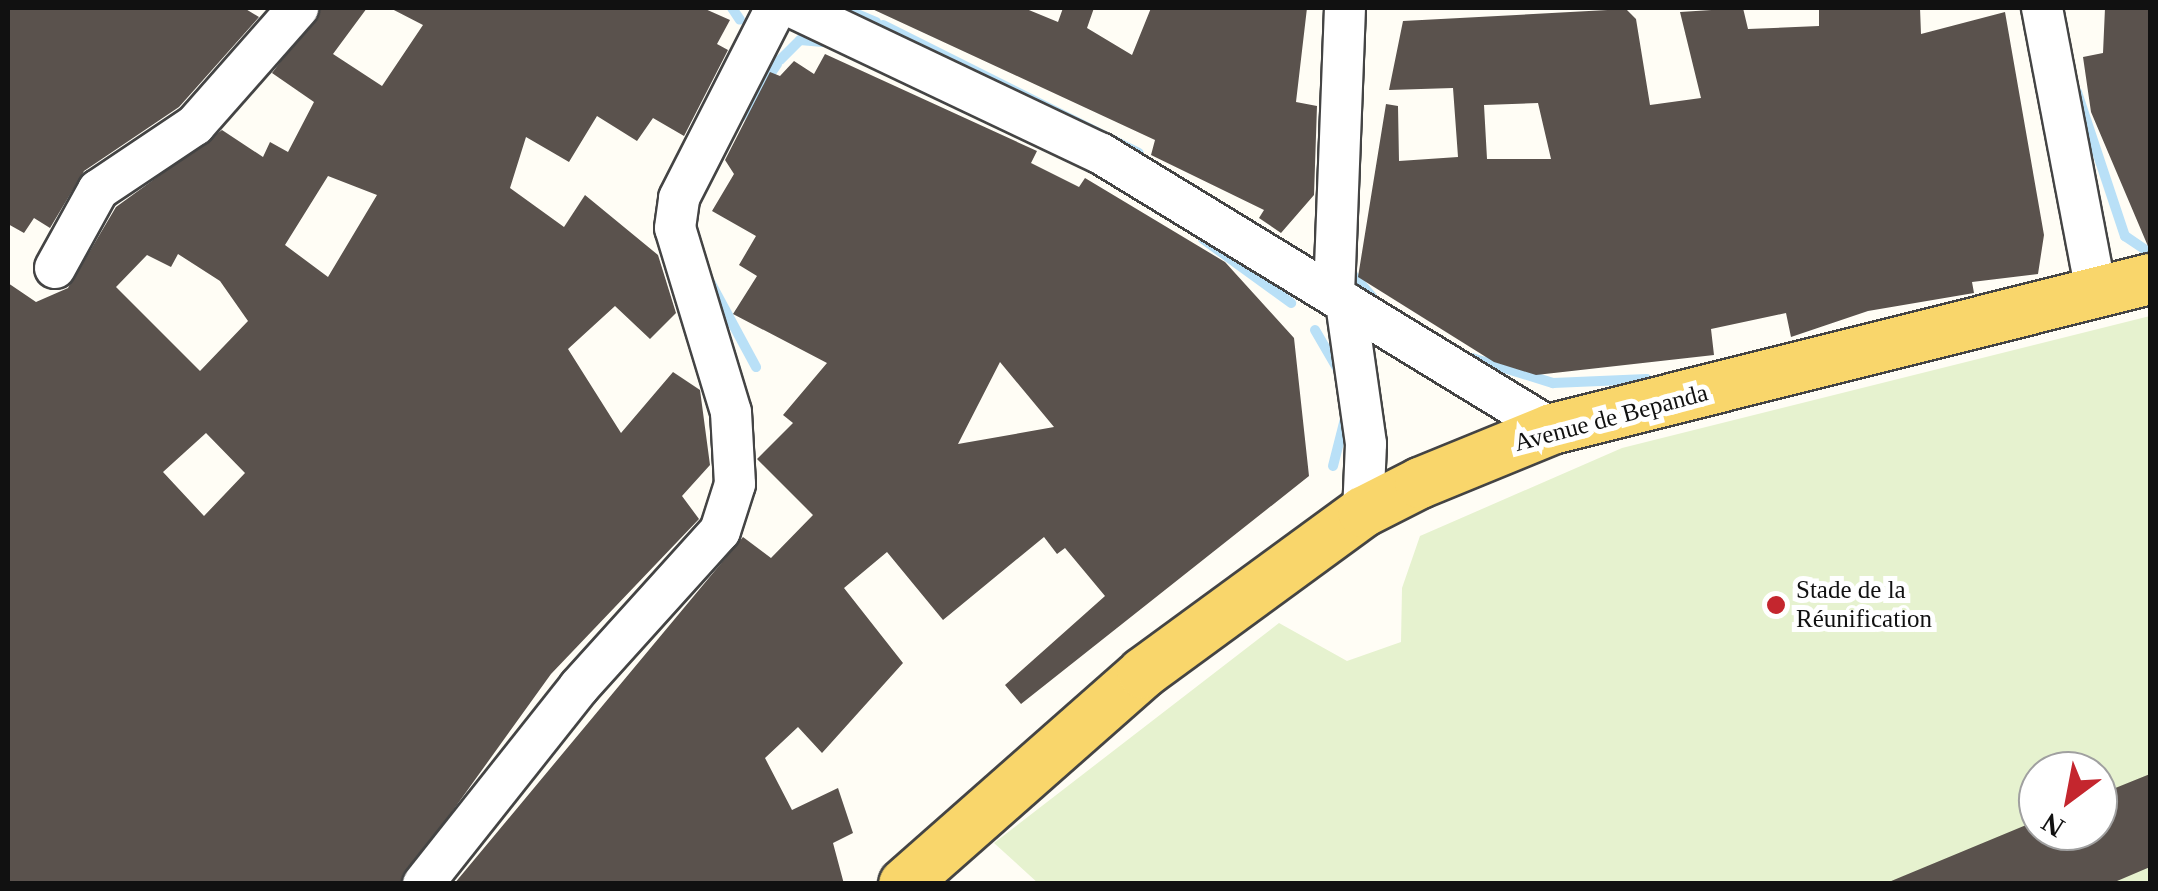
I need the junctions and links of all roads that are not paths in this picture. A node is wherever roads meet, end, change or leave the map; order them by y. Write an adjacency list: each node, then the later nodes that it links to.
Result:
1 (298, 8): 6 (street)
2 (776, 8): 12 (street)
3 (794, 8): 9 (street)
4 (1345, 8): 9 (street)
5 (2042, 8): 8 (street)
6 (55, 268)
7 (2150, 279): 8 (main road, Avenue de Bepanda)
8 (2096, 297): 10 (main road, Avenue de Bepanda)
9 (1340, 298): 10 (street); 11 (street)
10 (1552, 429): 11 (main road, Avenue de Bepanda)
11 (1362, 512): 13 (main road, Avenue de Bepanda)
12 (423, 884)
13 (904, 884)

